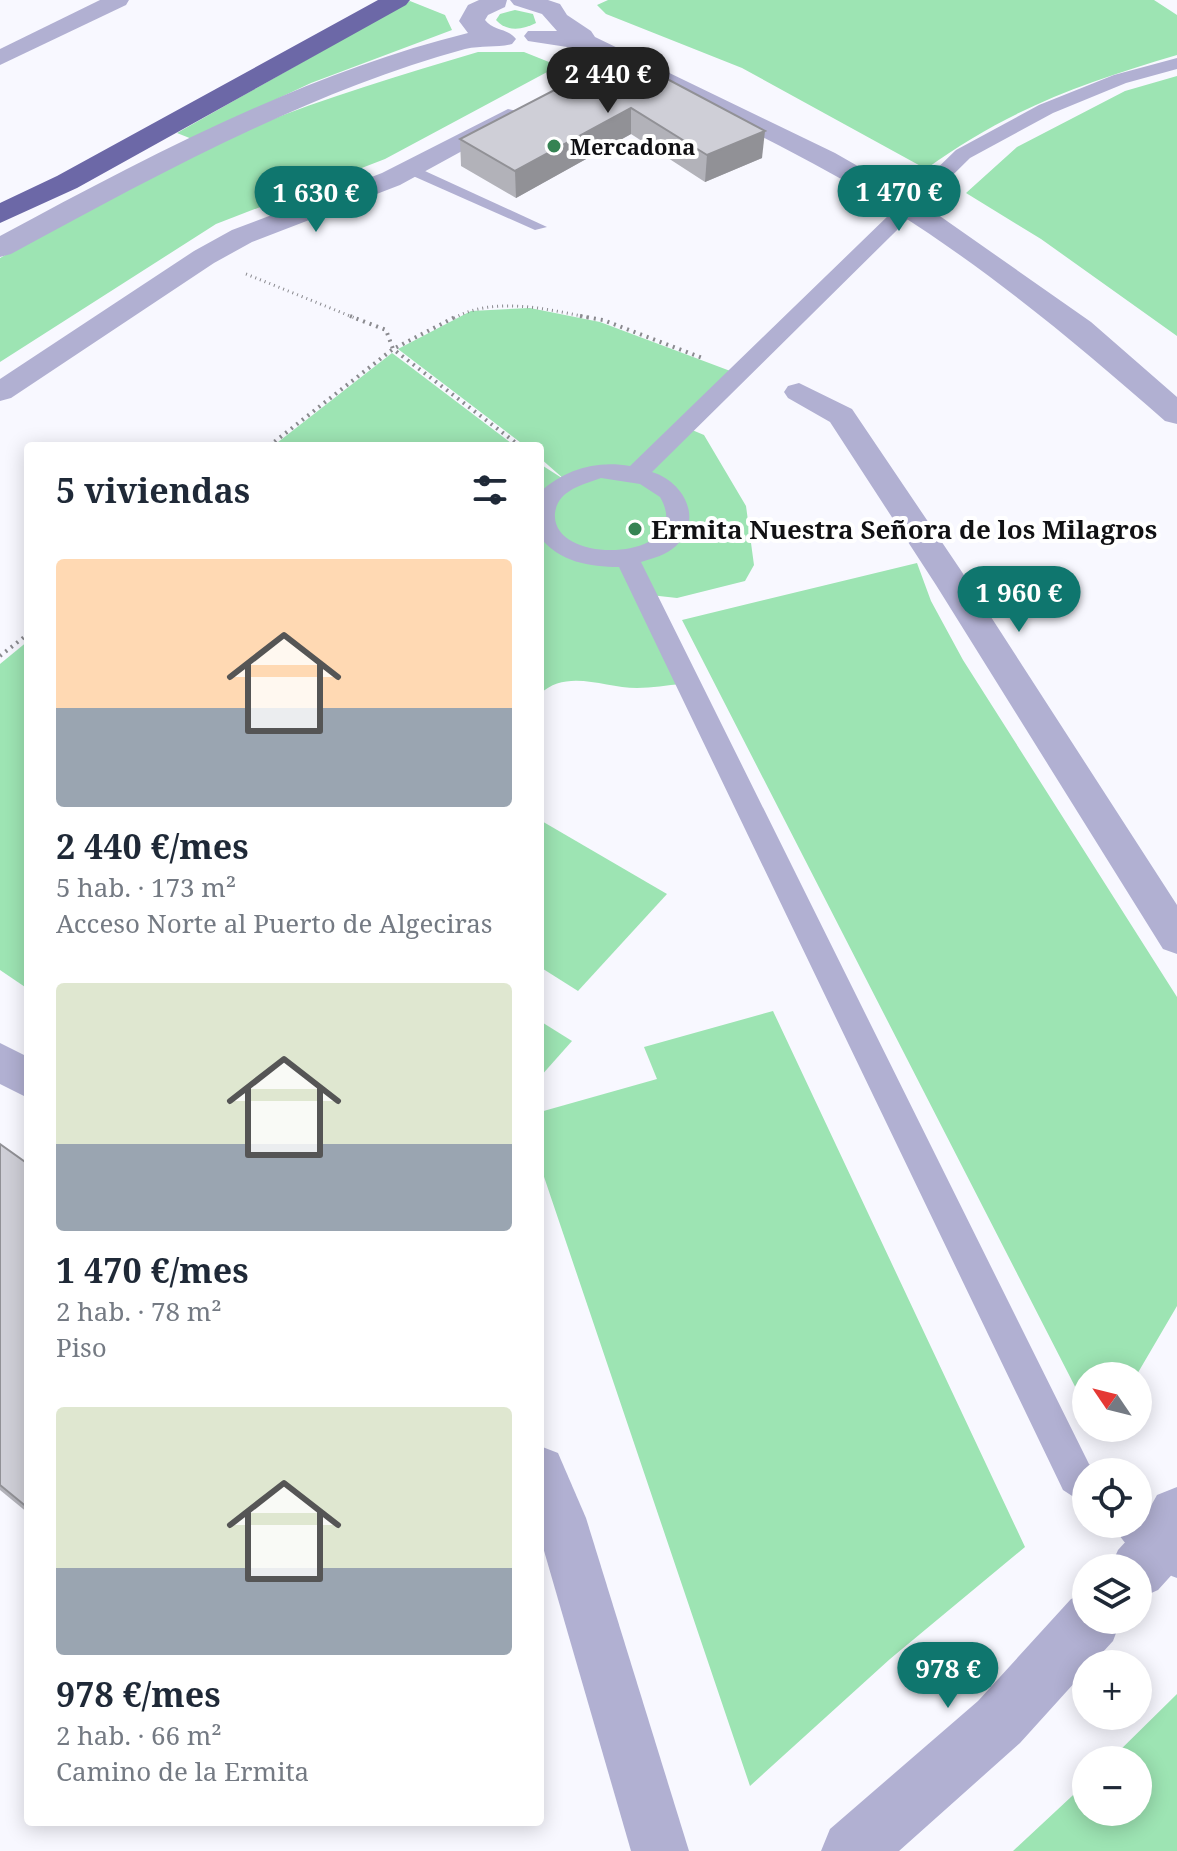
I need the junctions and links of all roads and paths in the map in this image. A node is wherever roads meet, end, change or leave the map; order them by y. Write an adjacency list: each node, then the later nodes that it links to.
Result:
1 (118, 0): 11 (street)
2 (349, 0): 17 (highway)
3 (397, 0): 16 (highway)
4 (523, 0): 6 (street)
5 (483, 2): 7 (street)
6 (557, 9): 8 (street); 9 (street)
7 (491, 36): 8 (street); 22 (street)
8 (537, 36): 9 (street)
9 (585, 42): 10 (street)
10 (619, 56): 13 (street); 18 (street)
11 (0, 58)
12 (1177, 63): 18 (street)
13 (591, 71)
14 (535, 101): 15 (street)
15 (409, 169): 21 (lane); 23 (street)
16 (67, 182): 19 (highway); 20 (highway)
17 (0, 197)
18 (907, 206): 25 (street); 28 (street)
19 (0, 214)
20 (0, 227)
21 (540, 227)
22 (0, 248)
23 (204, 257): 24 (path); 26 (street)
24 (393, 349): 25 (path); 29 (path); 30 (path)
25 (739, 372): 31 (street)
26 (0, 392)
27 (799, 392): 37 (street)
28 (1177, 414)
29 (274, 442)
30 (515, 442)
31 (636, 474): 32 (street); 34 (street)
32 (544, 504)
33 (544, 526): 34 (street)
34 (627, 558): 40 (street)
35 (24, 637): 36 (path)
36 (0, 656)
37 (1177, 938)
38 (0, 1061): 39 (street)
39 (24, 1077)
40 (1072, 1469)
41 (544, 1480): 43 (street)
42 (1079, 1634): 44 (street)
43 (660, 1851)
44 (852, 1851)

